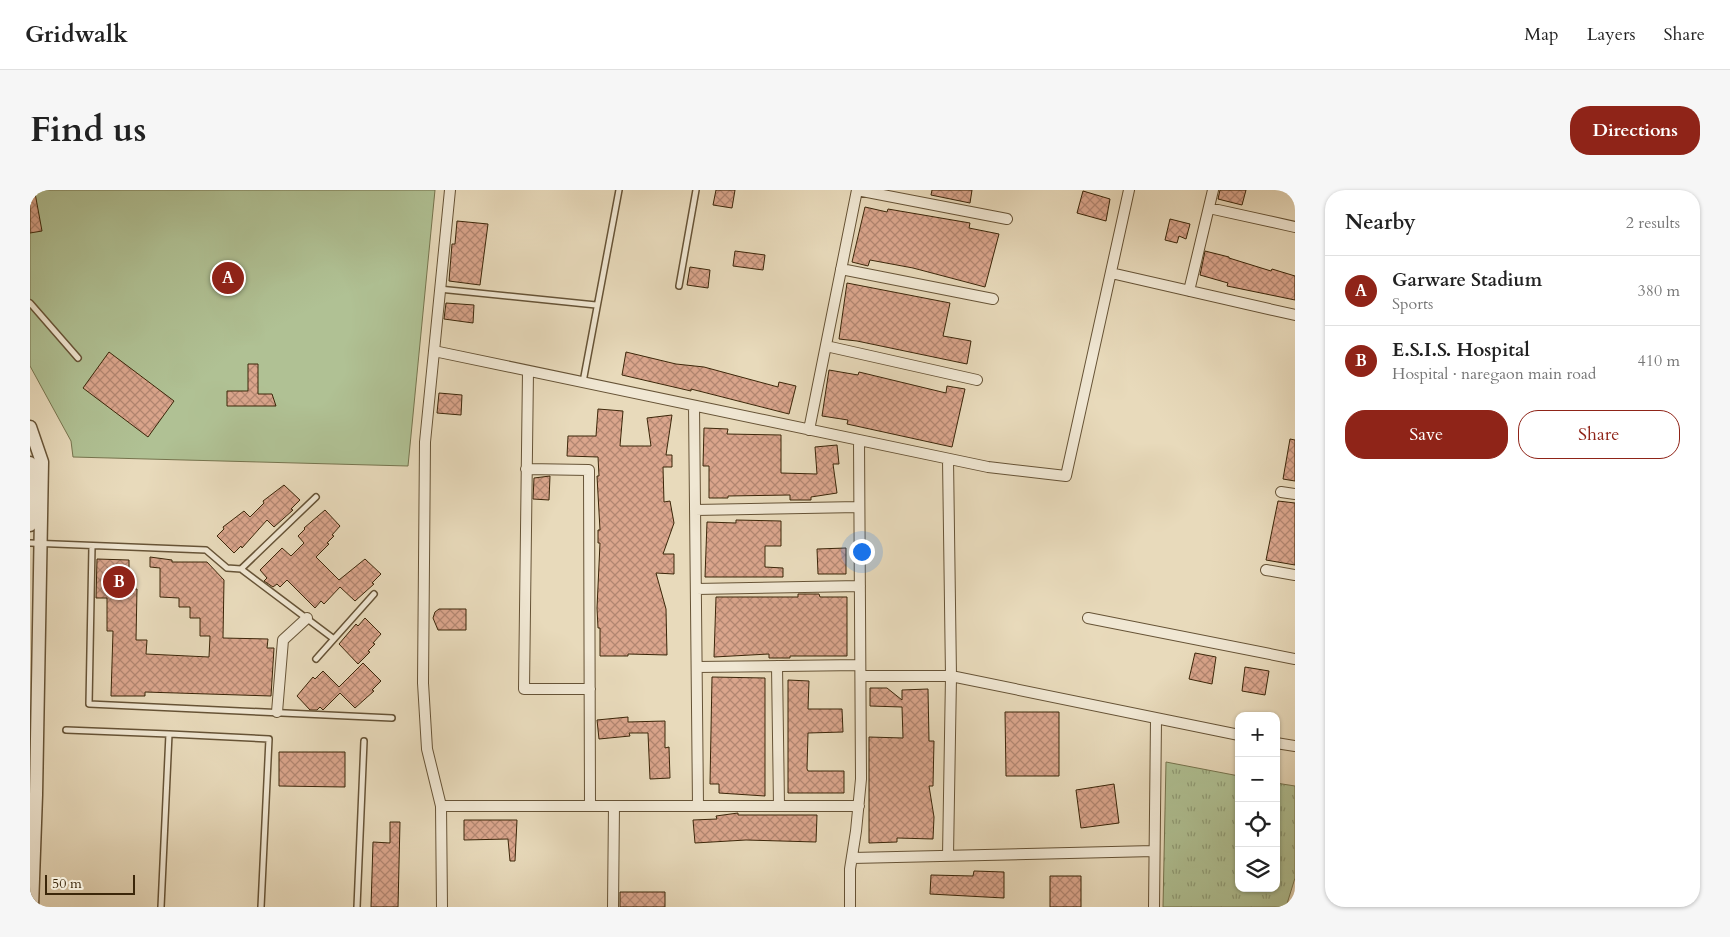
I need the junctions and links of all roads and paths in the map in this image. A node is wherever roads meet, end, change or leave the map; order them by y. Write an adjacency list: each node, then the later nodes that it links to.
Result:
1 (450, 190): 13 (street)
2 (619, 190): 17 (lane)
3 (696, 190): 12 (lane)
4 (857, 190): 8 (street); 10 (street)
5 (1129, 190): 11 (street)
6 (1213, 190): 7 (street)
7 (1209, 208): 9 (street); 14 (street)
8 (1007, 219)
9 (1295, 227)
10 (841, 269): 15 (street); 19 (street)
11 (1111, 274): 14 (street); 29 (street)
12 (680, 286)
13 (439, 289): 17 (lane); 20 (street)
14 (1190, 291): 18 (street)
15 (993, 299)
16 (30, 303): 21 (lane)
17 (596, 306): 24 (lane)
18 (1295, 315)
19 (826, 346): 23 (street); 27 (street)
20 (434, 351): 22 (street); 67 (street)
21 (78, 358)
22 (528, 371): 24 (street); 31 (street)
23 (977, 380)
24 (583, 382): 25 (street)
25 (694, 406): 27 (street); 36 (street)
26 (30, 427): 38 (street)
27 (809, 430): 28 (street)
28 (859, 440): 29 (street); 35 (street)
29 (948, 459): 55 (street)
30 (30, 463): 37 (street)
31 (526, 470): 56 (street); 56 (street)
32 (1281, 492): 33 (street)
33 (1295, 494)
34 (316, 497): 40 (lane)
35 (859, 507): 36 (street); 43 (street)
36 (695, 510): 44 (street)
37 (30, 525)
38 (35, 543): 39 (lane); 66 (street)
39 (92, 546): 40 (lane); 57 (lane)
40 (241, 569): 46 (lane)
41 (1266, 570): 42 (street)
42 (1295, 575)
43 (860, 586): 44 (street); 51 (street)
44 (696, 588): 53 (street)
45 (374, 594): 48 (lane)
46 (307, 618): 48 (lane); 57 (street)
47 (1088, 618): 50 (street)
48 (334, 639): 49 (lane)
49 (316, 659)
50 (1295, 659)
51 (860, 665): 52 (street); 54 (street)
52 (777, 666): 53 (street); 71 (street)
53 (697, 667): 70 (street)
54 (861, 676): 55 (street); 72 (street)
55 (951, 676): 59 (street); 74 (street)
56 (590, 689): 68 (street)
57 (277, 712): 58 (lane)
58 (392, 718)
59 (1156, 720): 62 (street); 73 (street)
60 (66, 730): 61 (lane)
61 (169, 734): 77 (lane); 78 (lane)
62 (1235, 734)
63 (364, 742): 79 (lane)
64 (1280, 743): 65 (street)
65 (1295, 746)
66 (33, 795): 76 (street)
67 (441, 806): 68 (street); 80 (street)
68 (590, 806): 69 (street)
69 (614, 806): 70 (street); 81 (street)
70 (698, 806): 71 (street)
71 (779, 806): 72 (street)
72 (859, 806): 75 (street)
73 (1154, 851): 74 (street); 83 (street)
74 (948, 856): 75 (street)
75 (852, 858): 82 (street)
76 (32, 907)
77 (161, 907)
78 (261, 907)
79 (356, 907)
80 (442, 907)
81 (613, 907)
82 (850, 907)
83 (1154, 907)

